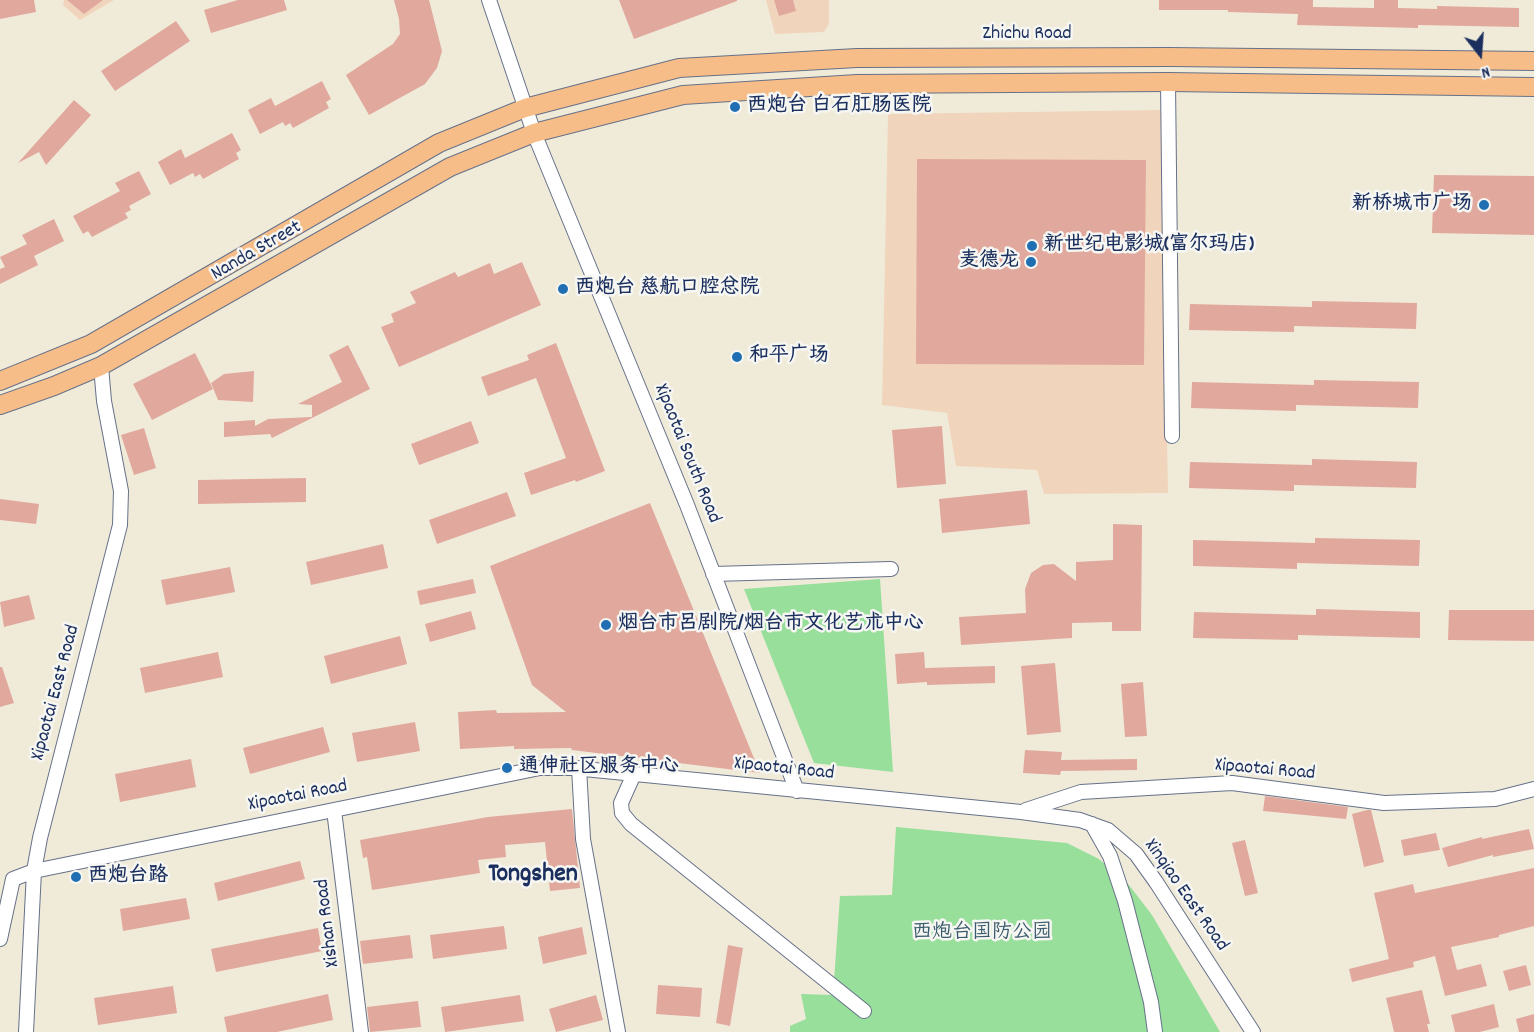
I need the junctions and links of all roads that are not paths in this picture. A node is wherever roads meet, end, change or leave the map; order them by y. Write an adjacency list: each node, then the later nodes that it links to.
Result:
1 (489, 0): 5 (street)
2 (1534, 61): 5 (main road, Zhichu Road)
3 (1168, 82): 4 (main road); 6 (main road); 10 (street)
4 (1534, 87)
5 (525, 108): 6 (street, Xipaotai South Road); 8 (main road, Nanda Street)
6 (534, 133): 7 (main road, Nanda Street); 12 (street, Xipaotai South Road)
7 (101, 366): 9 (main road, Nanda Street); 20 (street, Xipaotai East Road)
8 (0, 381)
9 (0, 405)
10 (1172, 436)
11 (891, 569): 12 (street)
12 (713, 574): 16 (street, Xipaotai South Road)
13 (579, 768): 14 (street, Xipaotai Road); 17 (street, Xipaotai Road); 25 (street)
14 (634, 774): 16 (street, Xipaotai Road); 22 (street)
15 (1534, 789): 18 (street, Xipaotai Road)
16 (798, 791): 18 (street, Xipaotai Road)
17 (334, 810): 20 (street, Xipaotai Road); 24 (street, Xishan Road)
18 (1021, 812): 19 (street, Xinqiao East Road)
19 (1092, 824): 26 (street); 27 (street, Xinqiao East Road)
20 (34, 871): 21 (street); 23 (street, Xipaotai East Road)
21 (0, 939)
22 (864, 1011)
23 (26, 1032)
24 (362, 1032)
25 (618, 1032)
26 (1155, 1032)
27 (1253, 1032)

